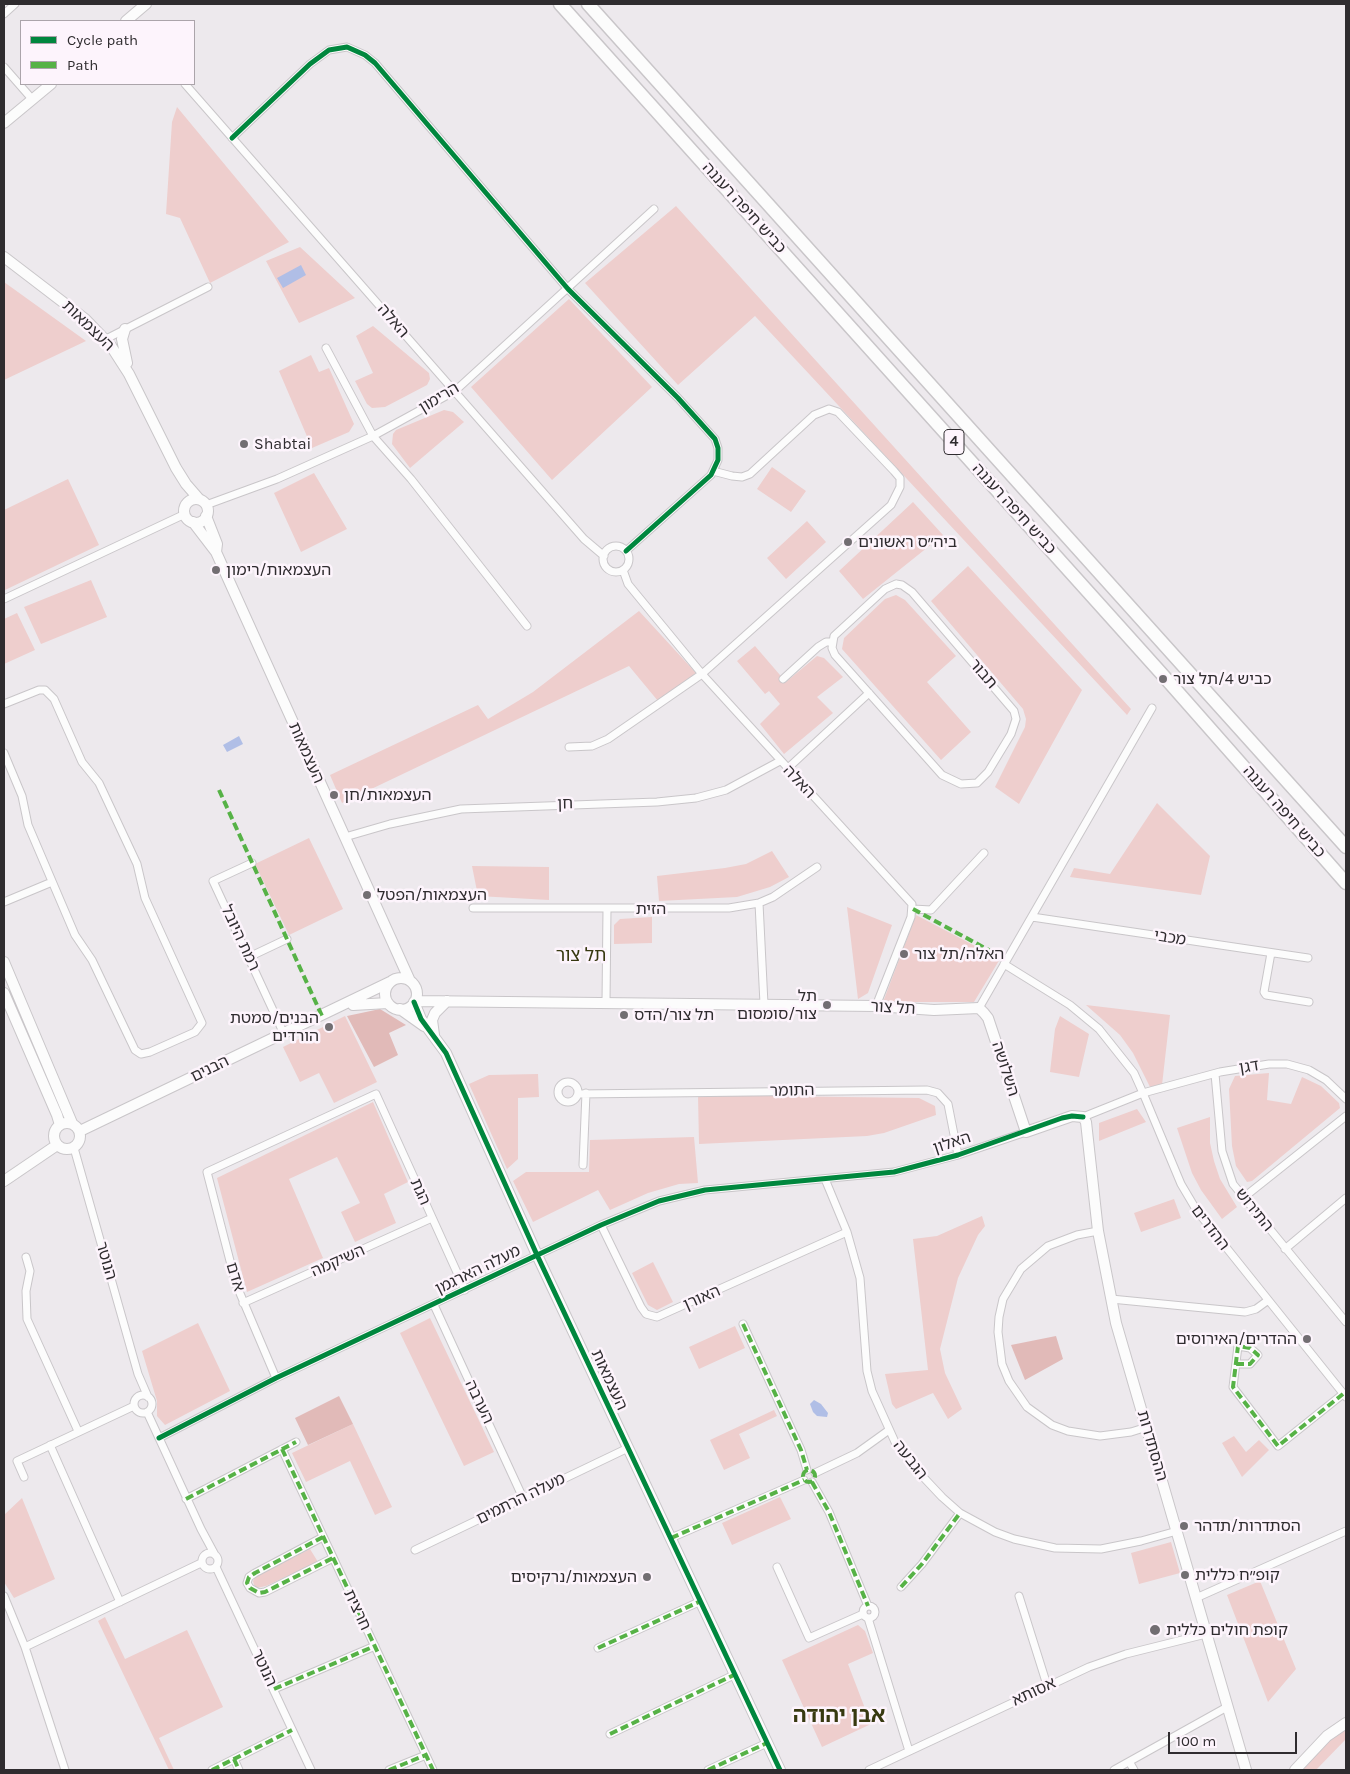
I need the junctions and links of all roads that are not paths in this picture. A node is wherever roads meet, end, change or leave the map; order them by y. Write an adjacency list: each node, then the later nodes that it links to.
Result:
1 (15, 4): 5 (street)
2 (146, 4): 6 (street)
3 (560, 4): 51 (highway, כביש חיפה רעננה / 4)
4 (588, 4): 46 (highway, כביש חיפה רעננה / 4)
5 (4, 14)
6 (129, 20)
7 (4, 67): 10 (street)
8 (50, 85): 10 (street)
9 (186, 85): 12 (street, האלה)
10 (32, 99): 11 (street)
11 (4, 123)
12 (232, 138): 16 (street); 21 (street, האלה)
13 (654, 209): 16 (street, הרימון)
14 (4, 257): 18 (street, העצמאות)
15 (208, 287): 17 (street)
16 (568, 289): 21 (street, הרימון); 24 (street)
17 (125, 329): 18 (street); 20 (street)
18 (106, 339): 20 (street, העצמאות)
19 (326, 348): 22 (street)
20 (129, 374): 23 (street, העצמאות)
21 (455, 391): 22 (street, הרימון); 31 (street, האלה)
22 (373, 436): 25 (street, הרימון); 34 (street)
23 (176, 468): 25 (street, העצמאות); 26 (street, העצמאות)
24 (713, 471): 29 (street); 36 (street)
25 (202, 502): 26 (street); 27 (street)
26 (185, 510): 28 (street); 33 (street)
27 (206, 516): 28 (street); 30 (street, העצמאות)
28 (193, 522): 30 (street, העצמאות)
29 (626, 551): 31 (street); 32 (street)
30 (216, 552): 45 (street, העצמאות)
31 (604, 556): 32 (street)
32 (623, 570): 36 (street, האלה)
33 (4, 599)
34 (527, 626)
35 (831, 642): 37 (street); 38 (street, תבור); 38 (street, תבור)
36 (702, 674): 41 (street); 43 (street, האלה)
37 (784, 679)
38 (869, 693): 44 (street)
39 (4, 704): 50 (street)
40 (1152, 708): 57 (street)
41 (569, 747)
42 (4, 753): 50 (street)
43 (780, 761): 44 (street, האלה); 45 (street, חן)
44 (787, 769): 56 (street, האלה)
45 (345, 836): 59 (street, העצמאות)
46 (1346, 847)
47 (984, 853): 56 (street)
48 (252, 863): 61 (street, רמת היובל)
49 (817, 867): 53 (street, הזית)
50 (52, 882): 52 (street)
51 (1346, 883)
52 (4, 902)
53 (759, 902): 55 (street, הזית); 74 (street)
54 (474, 908): 55 (street, הזית)
55 (607, 909): 72 (street)
56 (913, 910): 75 (street)
57 (1032, 917): 60 (street, מכבי); 64 (street)
58 (287, 939): 61 (street)
59 (398, 953): 65 (street, העצמאות); 66 (street, העצמאות)
60 (1271, 953): 62 (street, מכבי); 73 (street)
61 (248, 957): 80 (street, רמת היובל)
62 (1308, 958)
63 (4, 962): 86 (street)
64 (1004, 964): 77 (street); 82 (street, ההדרים)
65 (393, 980): 66 (street); 69 (street); 76 (street, הבנים)
66 (412, 984): 68 (street); 71 (street, תל צור)
67 (4, 993): 87 (street)
68 (414, 1001): 70 (street, תל צור); 78 (street); 79 (street, העצמאות)
69 (388, 1002): 76 (street, הבנים); 78 (street)
70 (447, 1002): 71 (street, תל צור); 79 (street)
71 (460, 1002): 72 (street, תל צור)
72 (606, 1002): 74 (street, תל צור)
73 (1309, 1002)
74 (764, 1004): 75 (street, תל צור)
75 (876, 1006): 77 (street, תל צור)
76 (340, 1007): 80 (street, הבנים)
77 (979, 1008): 89 (street, השלושה)
78 (400, 1009): 79 (street, העצמאות)
79 (431, 1032): 104 (street, העצמאות)
80 (284, 1034): 88 (street, הבנים)
81 (1216, 1074): 82 (street, דגן); 83 (street, דגן); 97 (street, התירוש)
82 (1143, 1093): 85 (street); 108 (street, ההדרים)
83 (1346, 1099)
84 (1346, 1116): 97 (street)
85 (1083, 1117): 89 (street, האלון); 101 (street, ההסתדרות)
86 (72, 1123): 87 (street); 88 (street)
87 (60, 1125): 90 (street)
88 (80, 1131): 91 (street)
89 (1026, 1132): 92 (street, האלון)
90 (57, 1145): 91 (street); 96 (street)
91 (74, 1148): 114 (street, הנוטר)
92 (958, 1155): 93 (street, התומר); 95 (street, האלון)
93 (583, 1165)
94 (207, 1172): 99 (street, הגת); 109 (street, אדם)
95 (825, 1179): 100 (street, מעלה הארגמן); 102 (street, הגבעה)
96 (4, 1181)
97 (1243, 1198): 103 (street, התירוש)
98 (1346, 1198): 103 (street)
99 (432, 1218): 106 (street, הגת); 109 (street, השיקמה)
100 (601, 1225): 102 (street, האורן); 104 (street, מעלה הארגמן)
101 (1098, 1231): 107 (street, ההסתדרות); 121 (street)
102 (847, 1232): 122 (street, הגבעה)
103 (1285, 1249): 111 (street, התירוש)
104 (537, 1255): 106 (street, מעלה הארגמן); 127 (street, העצמאות)
105 (26, 1258): 123 (street)
106 (465, 1290): 110 (street, מעלה הארגמן)
107 (1111, 1299): 108 (street); 121 (street, ההסתדרות)
108 (1267, 1301): 116 (street, ההדרים)
109 (243, 1303): 115 (street, אדם)
110 (434, 1305): 115 (street, מעלה הארגמן); 135 (street, הערבה)
111 (1346, 1322)
112 (743, 1324): 129 (street)
113 (1236, 1364): 116 (street)
114 (138, 1374): 117 (street, הנוטר); 118 (street, הנוטר)
115 (276, 1378): 124 (street, מעלה הארגמן)
116 (1345, 1395)
117 (148, 1397): 118 (street); 120 (street)
118 (137, 1398): 119 (street)
119 (134, 1406): 120 (street); 123 (street)
120 (147, 1412): 124 (street)
121 (1147, 1427): 138 (street, ההסתדרות)
122 (888, 1430): 130 (street); 136 (street, הגבעה)
123 (78, 1431): 126 (street)
124 (159, 1438): 134 (street)
125 (296, 1442): 128 (street)
126 (50, 1446): 131 (street); 153 (street)
127 (628, 1448): 135 (street, מעלה הרתמים); 141 (street, העצמאות)
128 (282, 1449): 134 (street); 140 (street, חרצית)
129 (807, 1470): 130 (street); 132 (street)
130 (815, 1473): 133 (street)
131 (24, 1477)
132 (804, 1480): 133 (street); 141 (street)
133 (812, 1482): 154 (street)
134 (186, 1498): 137 (street)
135 (523, 1498): 142 (street, מעלה הרתמים)
136 (960, 1512): 138 (street, הגבעה); 148 (street)
137 (201, 1530): 143 (street); 145 (street)
138 (1177, 1531): 151 (street, ההסתדרות)
139 (1346, 1531): 151 (street)
140 (323, 1537): 144 (street, חרצית); 144 (street)
141 (671, 1538): 152 (street, העצמאות)
142 (415, 1550)
143 (215, 1555): 145 (street); 146 (street)
144 (333, 1558): 157 (street, חרצית)
145 (202, 1560): 146 (street); 153 (street)
146 (216, 1567): 162 (street, הנוטר)
147 (777, 1567): 155 (street)
148 (901, 1587)
149 (4, 1596): 158 (street)
150 (1019, 1596): 161 (street)
151 (1196, 1598): 156 (street, ההסתדרות)
152 (701, 1601): 159 (street); 160 (street, העצמאות)
153 (120, 1602): 158 (street)
154 (868, 1606): 155 (street); 155 (street)
155 (865, 1616): 168 (street)
156 (1206, 1634): 161 (street, אסותא); 163 (street, ההסתדרות)
157 (374, 1646): 162 (street); 169 (street, חרצית)
158 (25, 1648): 172 (street)
159 (598, 1648)
160 (736, 1674): 166 (street); 167 (street, העצמאות)
161 (1047, 1685): 168 (street, אסותא)
162 (274, 1690): 165 (street, הנוטר)
163 (1227, 1707): 171 (street); 183 (street, ההסתדרות)
164 (1346, 1723): 184 (street)
165 (292, 1730): 170 (street); 175 (street, הנוטר)
166 (610, 1734)
167 (767, 1743): 178 (street); 179 (street, העצמאות)
168 (909, 1751): 180 (street, אסותא)
169 (426, 1755): 176 (street); 177 (street, חרצית)
170 (234, 1759): 173 (street); 174 (street)
171 (1130, 1763): 181 (street); 182 (street)
172 (65, 1770)
173 (212, 1770)
174 (239, 1770)
175 (311, 1770)
176 (389, 1770)
177 (433, 1770)
178 (708, 1770)
179 (780, 1770)
180 (869, 1770)
181 (1114, 1770)
182 (1134, 1770)
183 (1246, 1770)
184 (1295, 1770)

